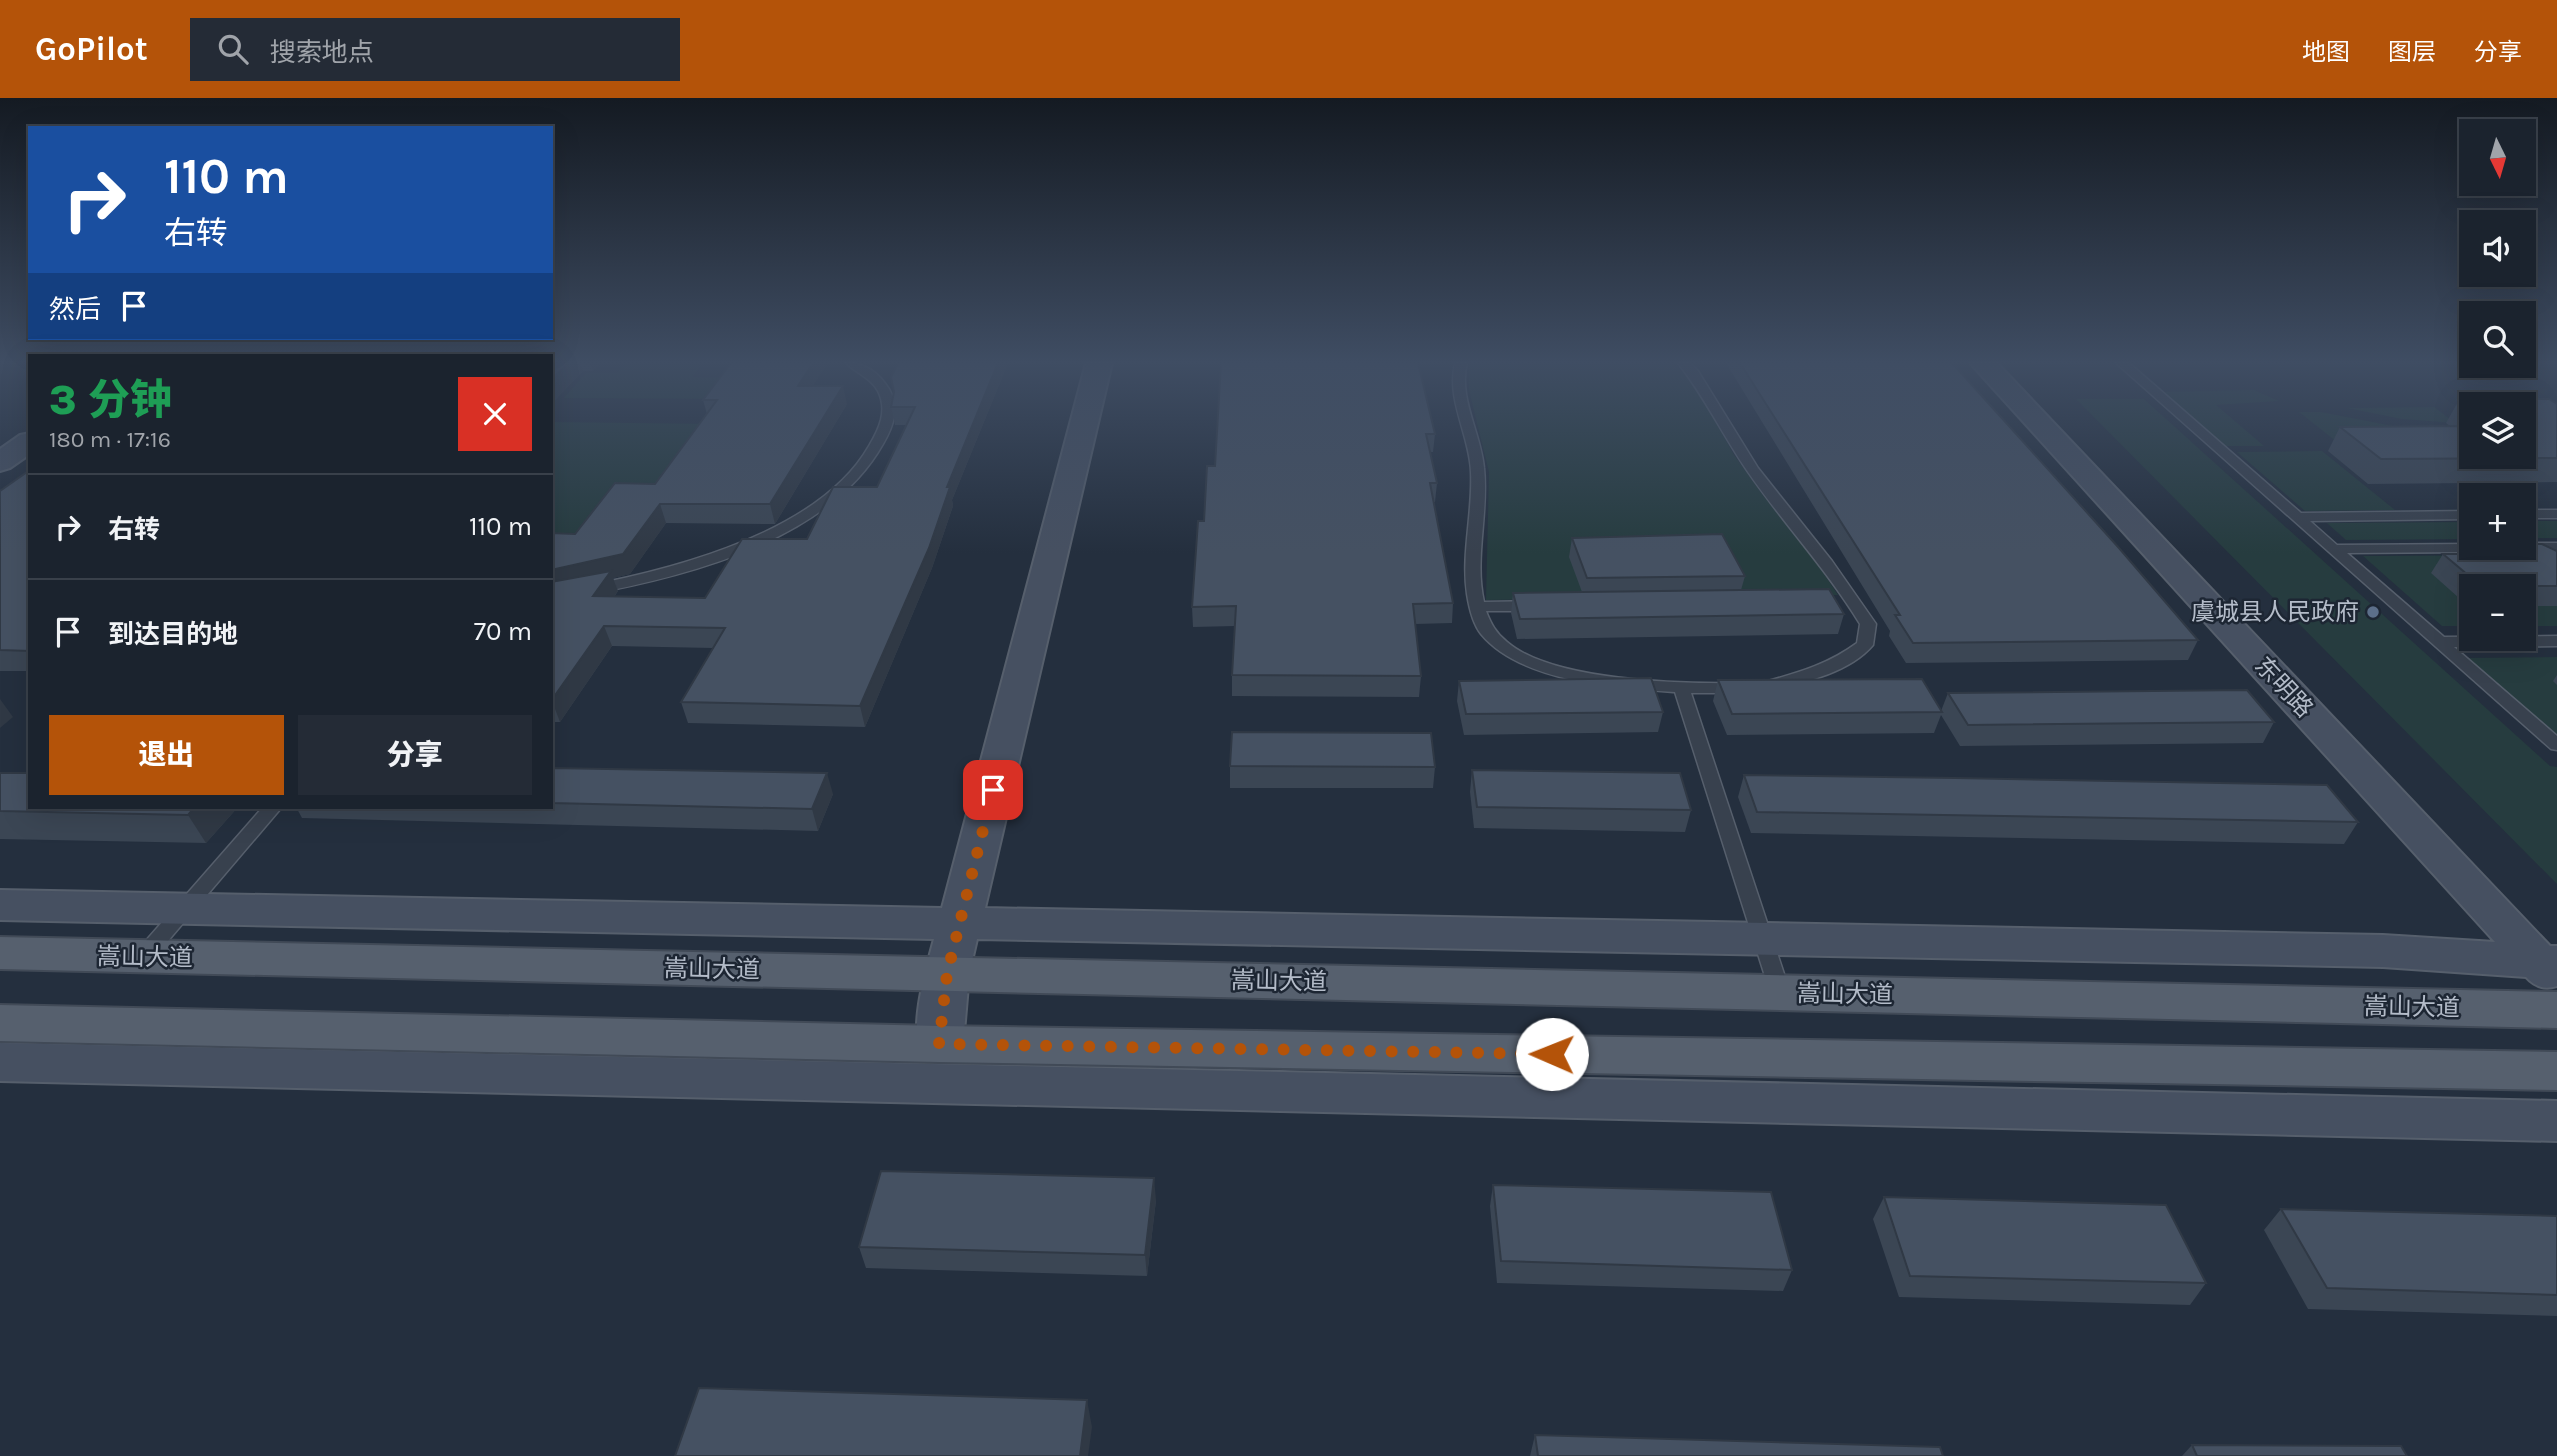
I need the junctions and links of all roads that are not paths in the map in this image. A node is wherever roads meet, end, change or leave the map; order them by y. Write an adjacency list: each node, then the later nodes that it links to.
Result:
1 (887, 426): 17 (lane)
2 (1083, 426): 27 (main road)
3 (1470, 426): 19 (lane)
4 (1725, 426): 22 (lane)
5 (2042, 426): 31 (main road, 东明路)
6 (2194, 426): 12 (lane)
7 (28, 442): 8 (main road)
8 (0, 462)
9 (2536, 514): 10 (lane)
10 (2557, 514)
11 (2459, 515): 12 (lane)
12 (2297, 517): 16 (lane)
13 (2536, 547): 14 (lane)
14 (2557, 547)
15 (2459, 548): 16 (lane)
16 (2333, 549): 21 (lane)
17 (553, 597)
18 (1548, 606): 19 (lane)
19 (1478, 607): 22 (lane)
20 (2557, 641): 21 (lane)
21 (2439, 642): 23 (lane)
22 (1682, 689): 28 (lane)
23 (2557, 745)
24 (271, 809): 26 (lane)
25 (0, 905): 26 (main road)
26 (185, 908): 27 (main road); 30 (lane)
27 (960, 923): 28 (main road); 32 (main road)
28 (1763, 939): 31 (main road); 33 (lane)
29 (0, 953): 30 (main road, 嵩山大道)
30 (143, 957): 32 (main road, 嵩山大道)
31 (2551, 969)
32 (947, 974): 33 (main road, 嵩山大道); 36 (main road)
33 (1780, 992): 34 (main road, 嵩山大道)
34 (2557, 1010)
35 (0, 1023): 36 (main road)
36 (939, 1044): 38 (main road)
37 (0, 1062): 39 (main road)
38 (2557, 1071)
39 (2557, 1121)

